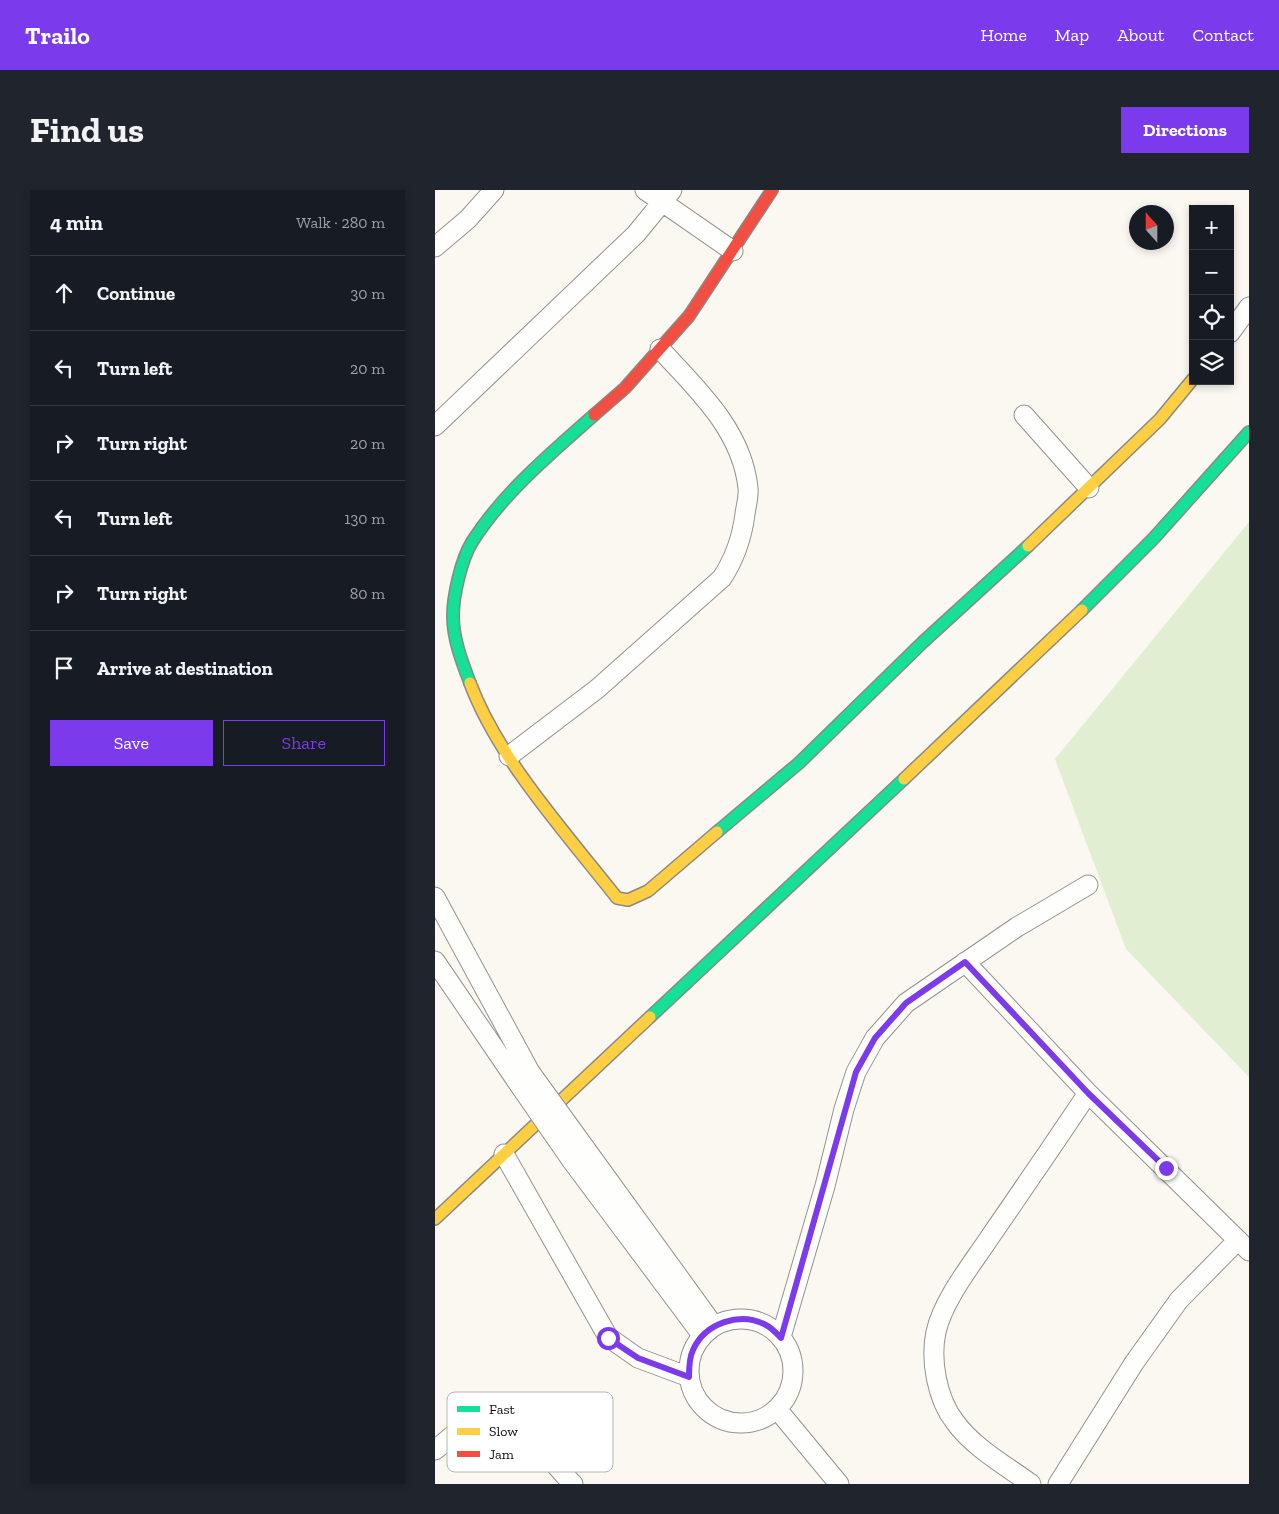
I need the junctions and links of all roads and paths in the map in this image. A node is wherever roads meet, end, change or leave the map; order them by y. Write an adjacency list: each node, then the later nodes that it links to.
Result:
1 (494, 190): 5 (street)
2 (645, 190): 4 (street)
3 (772, 190): 6 (street)
4 (667, 196): 6 (street); 12 (street)
5 (435, 247)
6 (733, 251): 9 (street)
7 (1249, 307): 8 (street)
8 (1234, 328)
9 (660, 349): 15 (street); 15 (street)
10 (1189, 384): 14 (street)
11 (1024, 415): 14 (street)
12 (435, 426)
13 (1249, 432): 22 (street)
14 (1089, 488): 15 (street)
15 (509, 756)
16 (1088, 885): 19 (street)
17 (435, 897): 20 (street)
18 (435, 961): 20 (street)
19 (965, 962): 21 (street); 26 (street)
20 (523, 1076): 25 (street, bridge)
21 (1088, 1093): 24 (street); 34 (street)
22 (504, 1154): 23 (street); 27 (street)
23 (435, 1219)
24 (1243, 1246): 35 (street)
25 (708, 1331): 26 (street); 27 (street)
26 (781, 1338): 28 (street)
27 (689, 1377): 28 (street)
28 (777, 1409): 33 (street)
29 (447, 1441): 30 (street)
30 (435, 1450)
31 (560, 1472): 32 (street)
32 (573, 1484)
33 (839, 1484)
34 (1031, 1484)
35 (1058, 1484)

